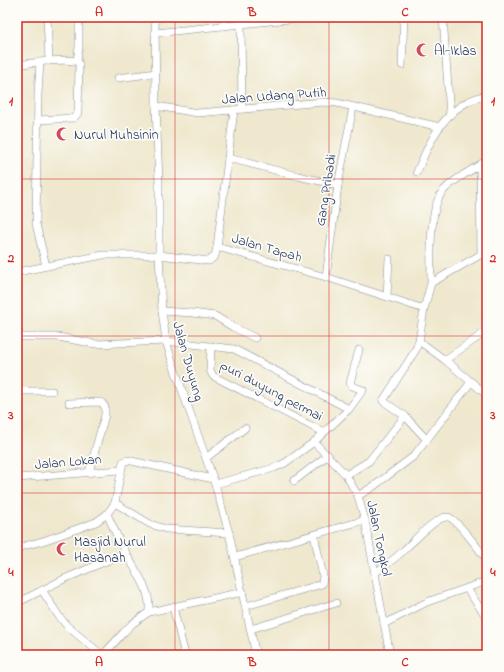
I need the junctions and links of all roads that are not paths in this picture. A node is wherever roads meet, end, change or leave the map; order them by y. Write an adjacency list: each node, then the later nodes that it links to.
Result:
1 (47, 17): 11 (street)
2 (79, 17): 12 (street)
3 (155, 17): 10 (street, Jalan Duyung)
4 (224, 17): 9 (street)
5 (309, 17): 8 (street)
6 (404, 17): 15 (street)
7 (443, 17): 23 (street)
8 (242, 25): 9 (street); 21 (street)
9 (224, 26): 10 (street)
10 (155, 33): 16 (street, Jalan Duyung)
11 (49, 61): 12 (street); 13 (street)
12 (77, 61): 24 (street)
13 (40, 62): 14 (street); 24 (street)
14 (17, 64)
15 (402, 65)
16 (156, 73): 17 (street); 19 (street, Jalan Duyung)
17 (118, 78)
18 (487, 95): 23 (street)
19 (156, 106): 22 (street, Jalan Udang Putih); 33 (street, Jalan Duyung)
20 (353, 107): 21 (street, Jalan Udang Putih); 25 (street, Jalan Udang Putih); 30 (street, Gang Pribadi)
21 (242, 109): 22 (street, Jalan Udang Putih)
22 (234, 110): 26 (street)
23 (450, 114): 25 (street)
24 (38, 120): 35 (street)
25 (440, 127): 29 (street)
26 (228, 158): 30 (street); 31 (street)
27 (487, 160): 28 (street)
28 (480, 165): 32 (street); 38 (street)
29 (417, 172)
30 (338, 185): 37 (street, Gang Pribadi)
31 (217, 247): 33 (street, Jalan Tapah); 37 (street, Jalan Tapah)
32 (484, 252): 38 (street)
33 (159, 255): 35 (street, Jalan Tapah); 41 (street, Jalan Duyung)
34 (389, 259): 39 (street)
35 (46, 266): 36 (street, Jalan Tapah)
36 (17, 272)
37 (326, 277): 39 (street, Jalan Tapah)
38 (431, 283): 40 (street)
39 (387, 296): 40 (street, Jalan Tapah)
40 (424, 309): 45 (street)
41 (162, 311): 44 (street); 46 (street, Jalan Duyung)
42 (487, 332): 49 (street)
43 (17, 336): 46 (street, puri duyung permai)
44 (256, 338)
45 (419, 341): 49 (street); 56 (street)
46 (166, 342): 47 (street, puri duyung permai); 62 (street, Jalan Duyung)
47 (211, 346): 55 (street, puri duyung permai); 58 (street, puri duyung permai)
48 (359, 350): 55 (street)
49 (445, 360): 50 (street)
50 (470, 382): 53 (street); 59 (street)
51 (17, 391): 52 (street)
52 (52, 391)
53 (487, 395)
54 (69, 403): 64 (street)
55 (349, 409): 58 (street)
56 (405, 416): 59 (street); 65 (street)
57 (245, 428): 62 (street)
58 (323, 432): 60 (street)
59 (427, 440): 69 (street)
60 (314, 442): 61 (street, Jalan Tongkol); 67 (street)
61 (328, 455): 65 (street, Jalan Tongkol); 68 (street)
62 (206, 458): 67 (street, Jalan Duyung)
63 (121, 470): 64 (street, Jalan Lokan); 67 (street); 70 (street)
64 (89, 472): 66 (street, Jalan Lokan)
65 (346, 474): 69 (street, Jalan Tongkol)
66 (17, 478)
67 (214, 481): 73 (street, Jalan Duyung)
68 (294, 481)
69 (358, 496): 72 (street, Jalan Tongkol)
70 (115, 503): 71 (street); 73 (street)
71 (107, 514): 75 (street); 76 (street)
72 (365, 520): 74 (street); 79 (street, Jalan Tongkol)
73 (229, 533): 77 (street, Jalan Duyung)
74 (314, 535): 77 (street); 86 (street)
75 (17, 548)
76 (125, 553): 82 (street); 88 (street)
77 (235, 557): 83 (street, Jalan Duyung)
78 (486, 558): 79 (street)
79 (375, 573): 90 (street, Jalan Tongkol)
80 (487, 581): 81 (street)
81 (467, 589): 89 (street); 90 (street)
82 (42, 590): 84 (street); 92 (street)
83 (243, 592): 86 (street, Jalan Duyung); 87 (street)
84 (17, 603)
85 (336, 603): 91 (street)
86 (246, 606): 91 (street, Jalan Duyung)
87 (173, 607): 88 (street); 93 (street)
88 (149, 612): 92 (street)
89 (487, 618)
90 (384, 624): 95 (street, Jalan Tongkol)
91 (250, 629): 94 (street, Jalan Duyung)
92 (102, 655)
93 (184, 655)
94 (256, 655)
95 (390, 655)

